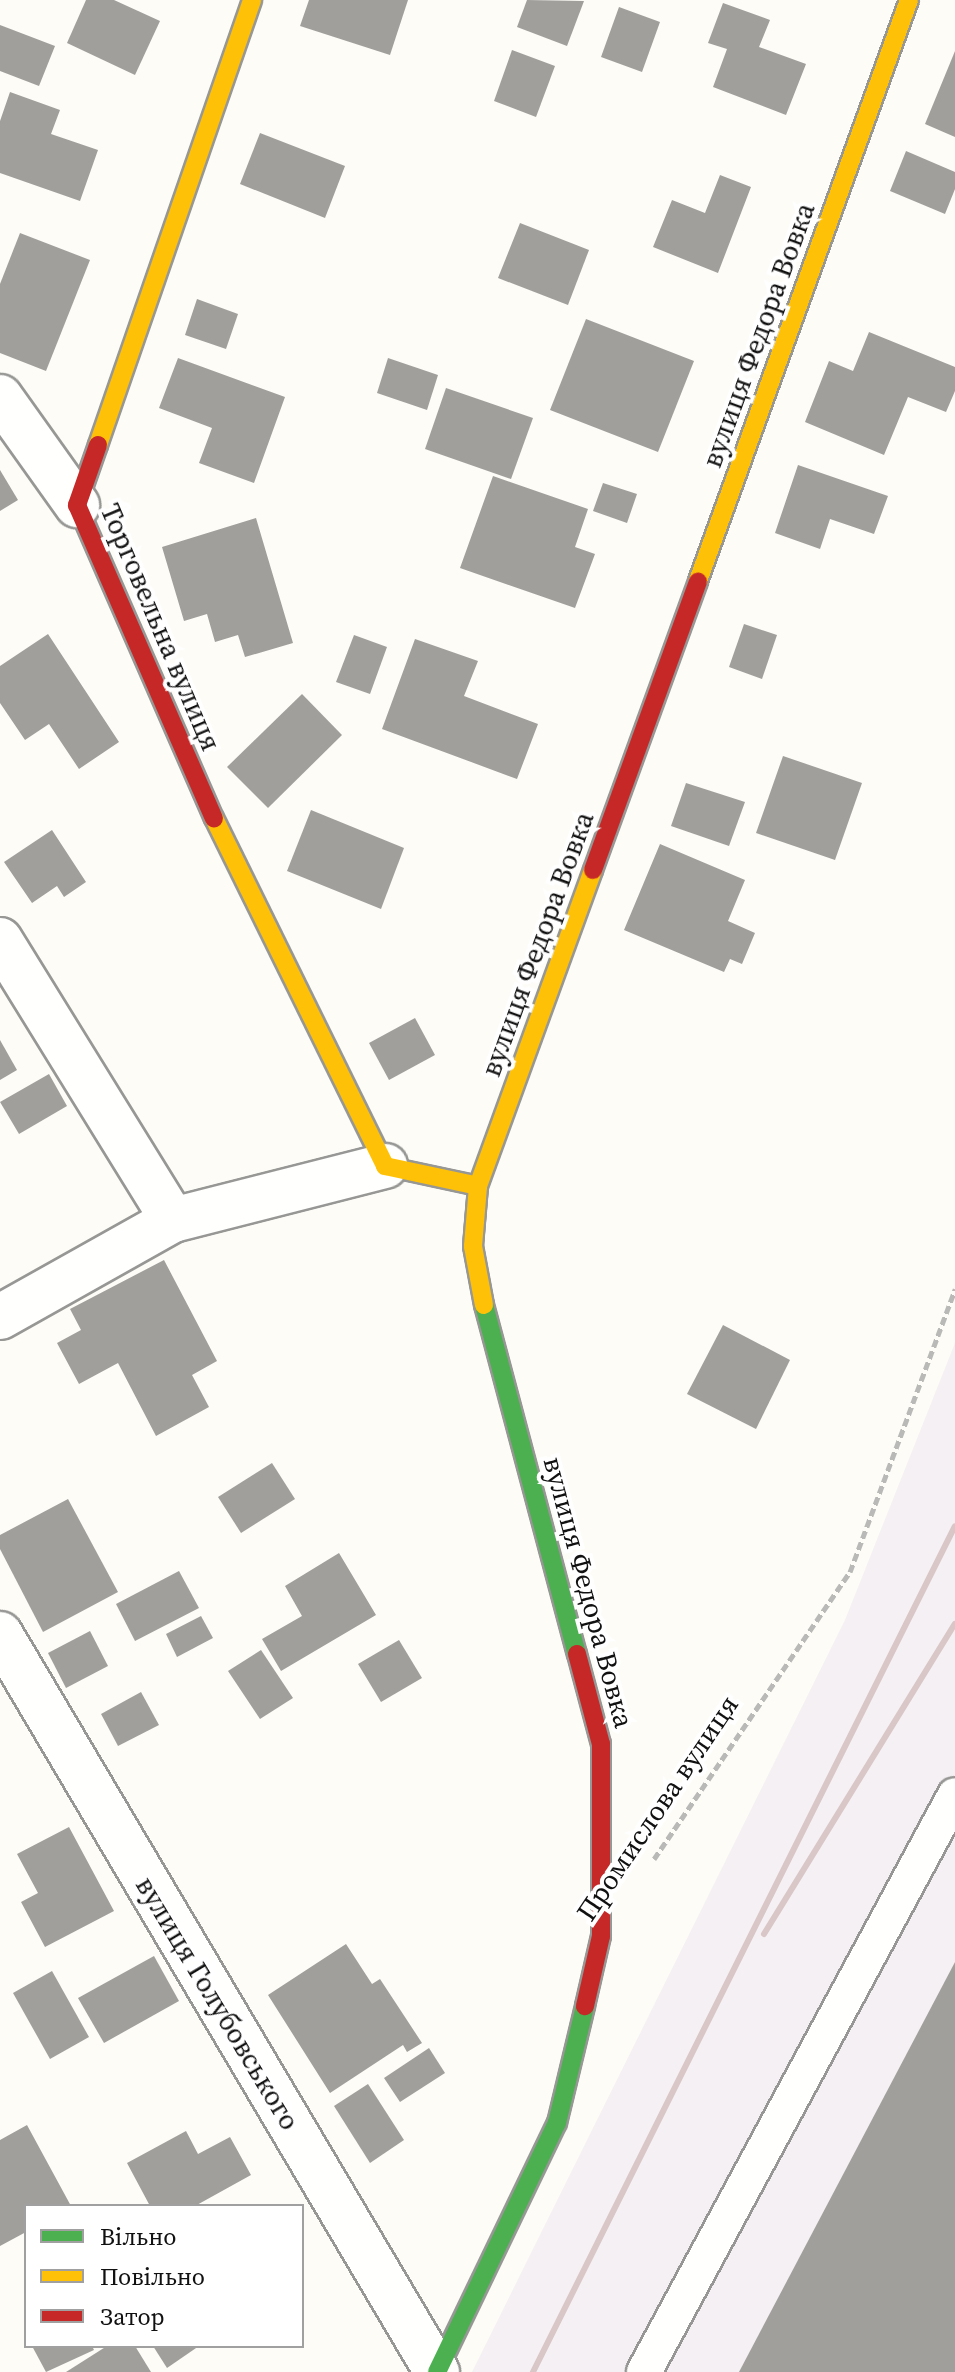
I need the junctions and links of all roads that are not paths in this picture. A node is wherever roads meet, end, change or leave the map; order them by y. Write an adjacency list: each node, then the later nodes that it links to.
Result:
1 (252, 0): 4 (street, Торговельна вулиця)
2 (909, 0): 7 (street, вулиця Федора Вовка)
3 (0, 397): 4 (street)
4 (77, 505): 6 (street, Торговельна вулиця)
5 (0, 940): 8 (street)
6 (385, 1166): 7 (street); 8 (street)
7 (478, 1186): 12 (street, вулиця Федора Вовка)
8 (173, 1220): 9 (street)
9 (0, 1317)
10 (0, 1634): 13 (street, вулиця Голубовського)
11 (955, 1795): 14 (lane)
12 (601, 1936): 13 (street, Промислова вулиця)
13 (437, 2372)
14 (644, 2372)

